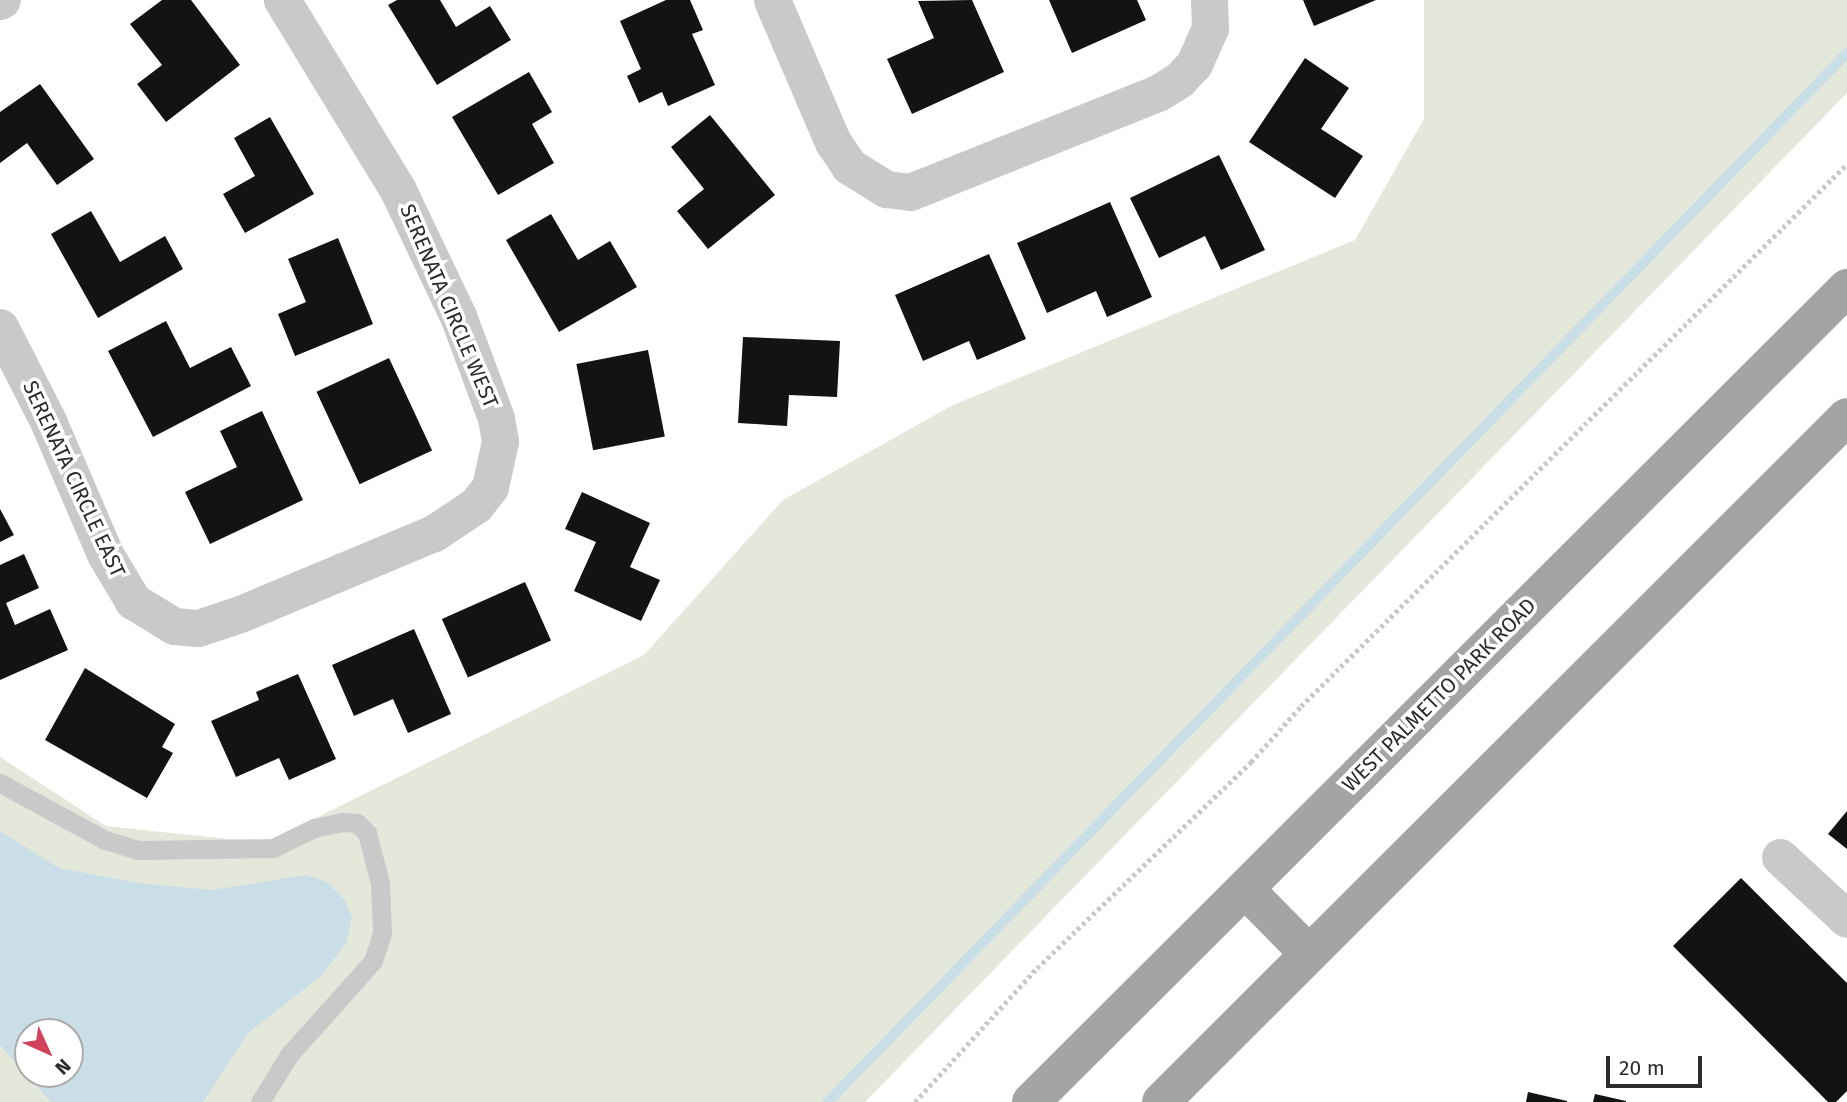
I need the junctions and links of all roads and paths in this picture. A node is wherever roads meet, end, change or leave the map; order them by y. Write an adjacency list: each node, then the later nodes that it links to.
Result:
1 (282, 0): 8 (street, SERENATA CIRCLE WEST)
2 (772, 0): 3 (street)
3 (1209, 0)
4 (1847, 164): 15 (path)
5 (1847, 288): 11 (main road, WEST PALMETTO PARK ROAD)
6 (0, 327): 8 (street, SERENATA CIRCLE EAST)
7 (1847, 417): 13 (main road)
8 (356, 565)
9 (0, 783): 14 (lane)
10 (1780, 857): 12 (street)
11 (1245, 889): 13 (main road); 16 (main road, WEST PALMETTO PARK ROAD)
12 (1847, 919)
13 (1309, 954): 17 (main road)
14 (260, 1102)
15 (915, 1102)
16 (1031, 1102)
17 (1161, 1102)

